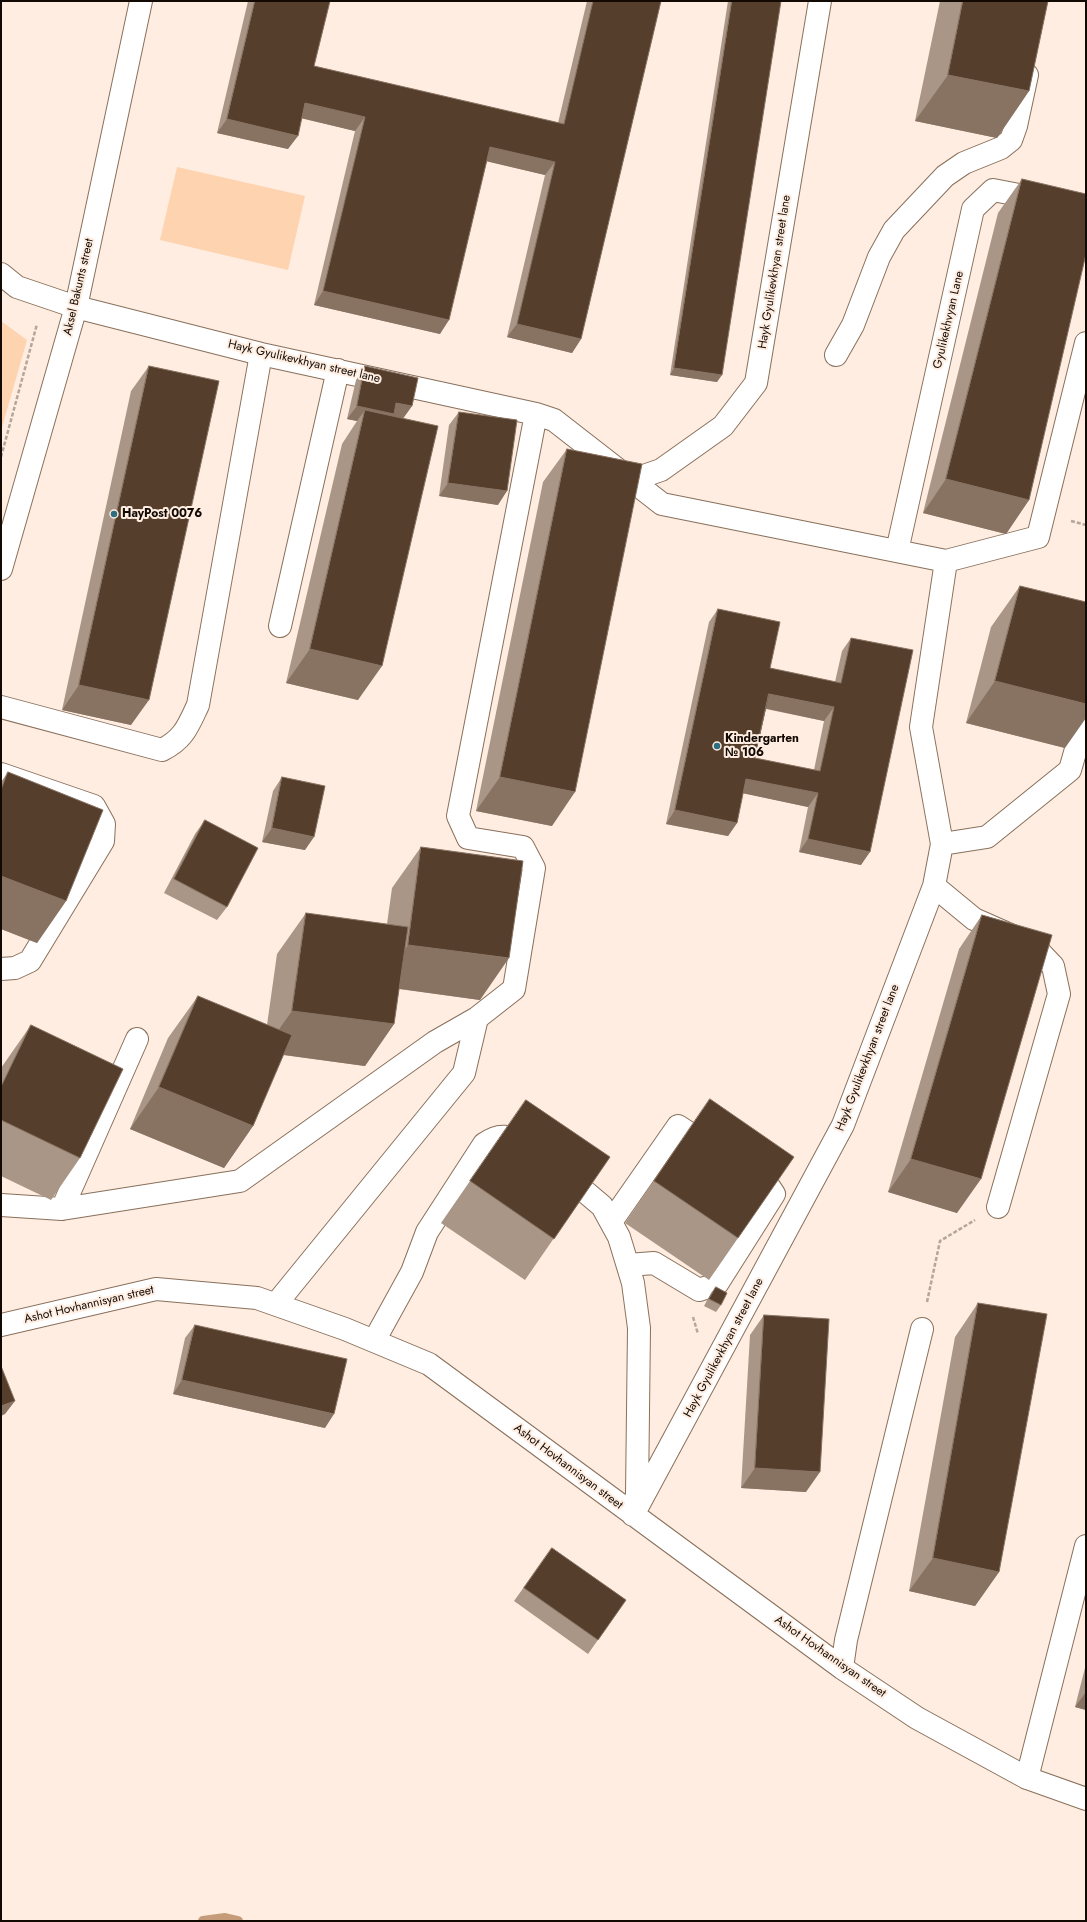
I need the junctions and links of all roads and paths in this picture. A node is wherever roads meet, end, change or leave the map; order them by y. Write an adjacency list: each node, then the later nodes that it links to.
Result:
1 (140, 1): 7 (street, Aksel Bakunts street)
2 (820, 1): 14 (street, Hayk Gyulikevkhyan street lane)
3 (1031, 56): 10 (street)
4 (1086, 208): 15 (street, Gyulikekhvyan Lane)
5 (1, 274): 6 (street, Hayk Gyulikevkhyan street lane)
6 (44, 296): 7 (street, Hayk Gyulikevkhyan street lane); 13 (path)
7 (76, 308): 9 (street, Hayk Gyulikevkhyan street lane); 17 (street, Aksel Bakunts street)
8 (1086, 343): 16 (street, Hayk Gyulikevkhyan street lane)
9 (261, 354): 11 (street, Hayk Gyulikevkhyan street lane); 19 (street)
10 (836, 355)
11 (338, 370): 12 (street, Hayk Gyulikevkhyan street lane); 18 (street)
12 (536, 414): 14 (street, Hayk Gyulikevkhyan street lane); 25 (street)
13 (1, 457)
14 (632, 480): 15 (street, Hayk Gyulikevkhyan street lane)
15 (897, 551): 16 (street, Hayk Gyulikevkhyan street lane)
16 (946, 561): 22 (street, Hayk Gyulikevkhyan street lane)
17 (1, 569)
18 (280, 626)
19 (1, 707)
20 (1086, 714): 22 (street)
21 (1, 774): 24 (street)
22 (942, 844): 23 (street, Hayk Gyulikevkhyan street lane)
23 (934, 886): 28 (street); 37 (street, Hayk Gyulikevkhyan street lane)
24 (1, 969)
25 (477, 1018): 29 (street); 33 (street)
26 (137, 1039): 29 (street)
27 (1, 1205): 29 (street)
28 (998, 1207): 35 (path)
29 (62, 1209)
30 (611, 1222): 31 (street); 32 (street); 36 (street)
31 (628, 1265): 32 (street); 38 (street)
32 (699, 1290): 37 (path)
33 (276, 1304): 34 (street, Ashot Hovhannisyan street); 36 (street, Ashot Hovhannisyan street)
34 (1, 1325)
35 (922, 1329): 40 (street)
36 (374, 1341): 38 (street, Ashot Hovhannisyan street)
37 (720, 1355): 38 (street, Hayk Gyulikevkhyan street lane)
38 (633, 1515): 40 (street, Ashot Hovhannisyan street)
39 (1086, 1546): 41 (street)
40 (842, 1668): 41 (street, Ashot Hovhannisyan street)
41 (1027, 1778): 42 (street, Ashot Hovhannisyan street)
42 (1086, 1799)

